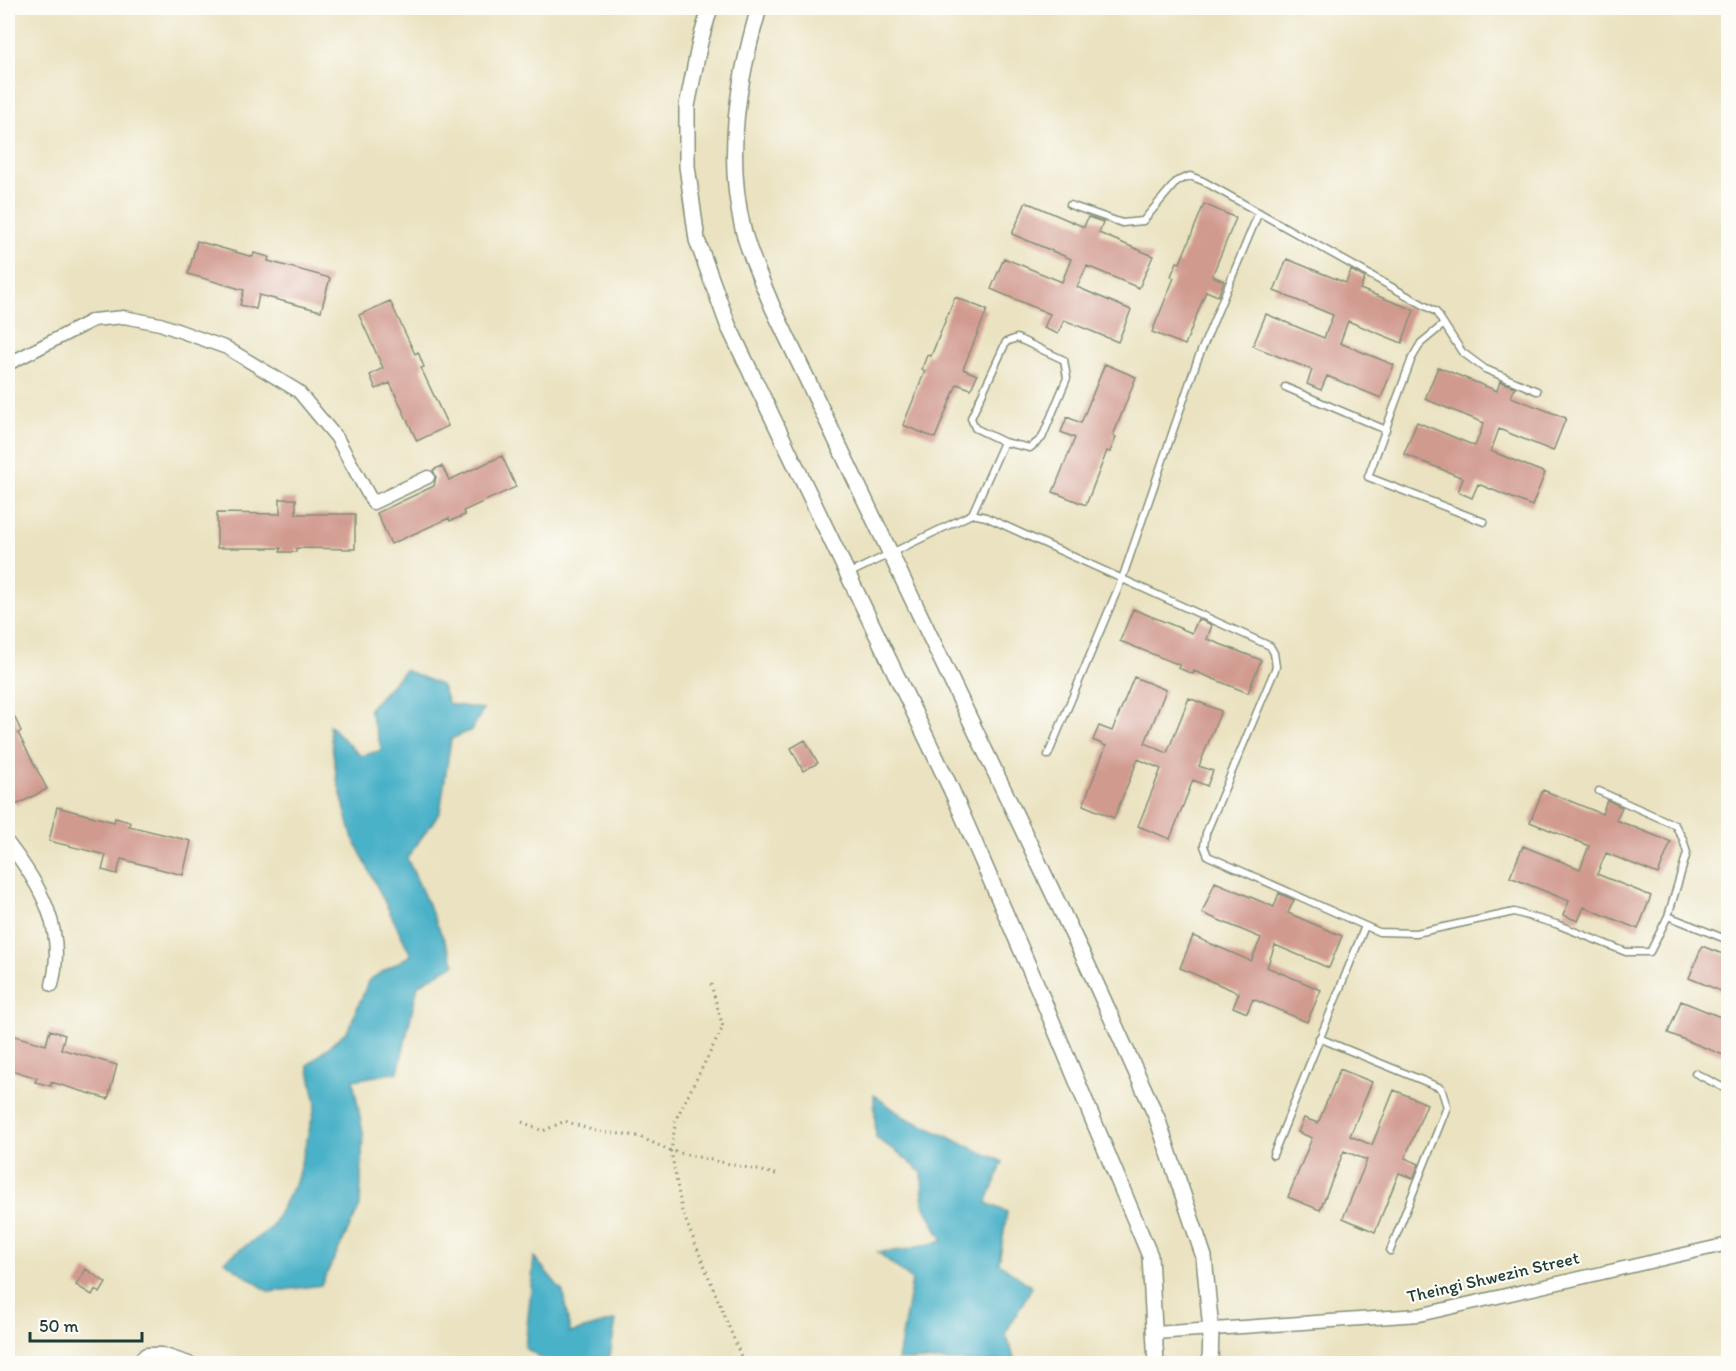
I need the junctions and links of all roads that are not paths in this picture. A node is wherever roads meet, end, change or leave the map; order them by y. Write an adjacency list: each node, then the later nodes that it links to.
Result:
1 (710, 8): 15 (street)
2 (759, 8): 14 (street)
3 (1071, 205): 4 (lane)
4 (1259, 212): 5 (lane); 16 (lane)
5 (1444, 324): 8 (lane); 9 (lane)
6 (8, 364): 11 (street)
7 (1286, 387): 9 (lane)
8 (1537, 391)
9 (1386, 430): 13 (lane)
10 (1004, 442): 10 (lane); 12 (lane)
11 (428, 477)
12 (972, 514): 14 (lane); 16 (lane)
13 (1484, 522)
14 (890, 553): 15 (lane); 30 (street)
15 (848, 574): 31 (street)
16 (1122, 579): 17 (lane); 21 (lane)
17 (1048, 755)
18 (1599, 791): 20 (lane)
19 (8, 843): 23 (street)
20 (1668, 916): 21 (lane); 22 (lane)
21 (1365, 926): 24 (lane)
22 (1728, 940)
23 (52, 985)
24 (1319, 1038): 27 (lane); 29 (lane)
25 (1695, 1073): 26 (lane)
26 (1728, 1090)
27 (1273, 1155)
28 (1728, 1244): 30 (street, Theingi Shwezin Street)
29 (1390, 1251)
30 (1211, 1330): 31 (street, Theingi Shwezin Street); 35 (street)
31 (1155, 1333): 34 (street)
32 (135, 1364): 33 (street)
33 (192, 1364)
34 (1156, 1364)
35 (1210, 1364)

